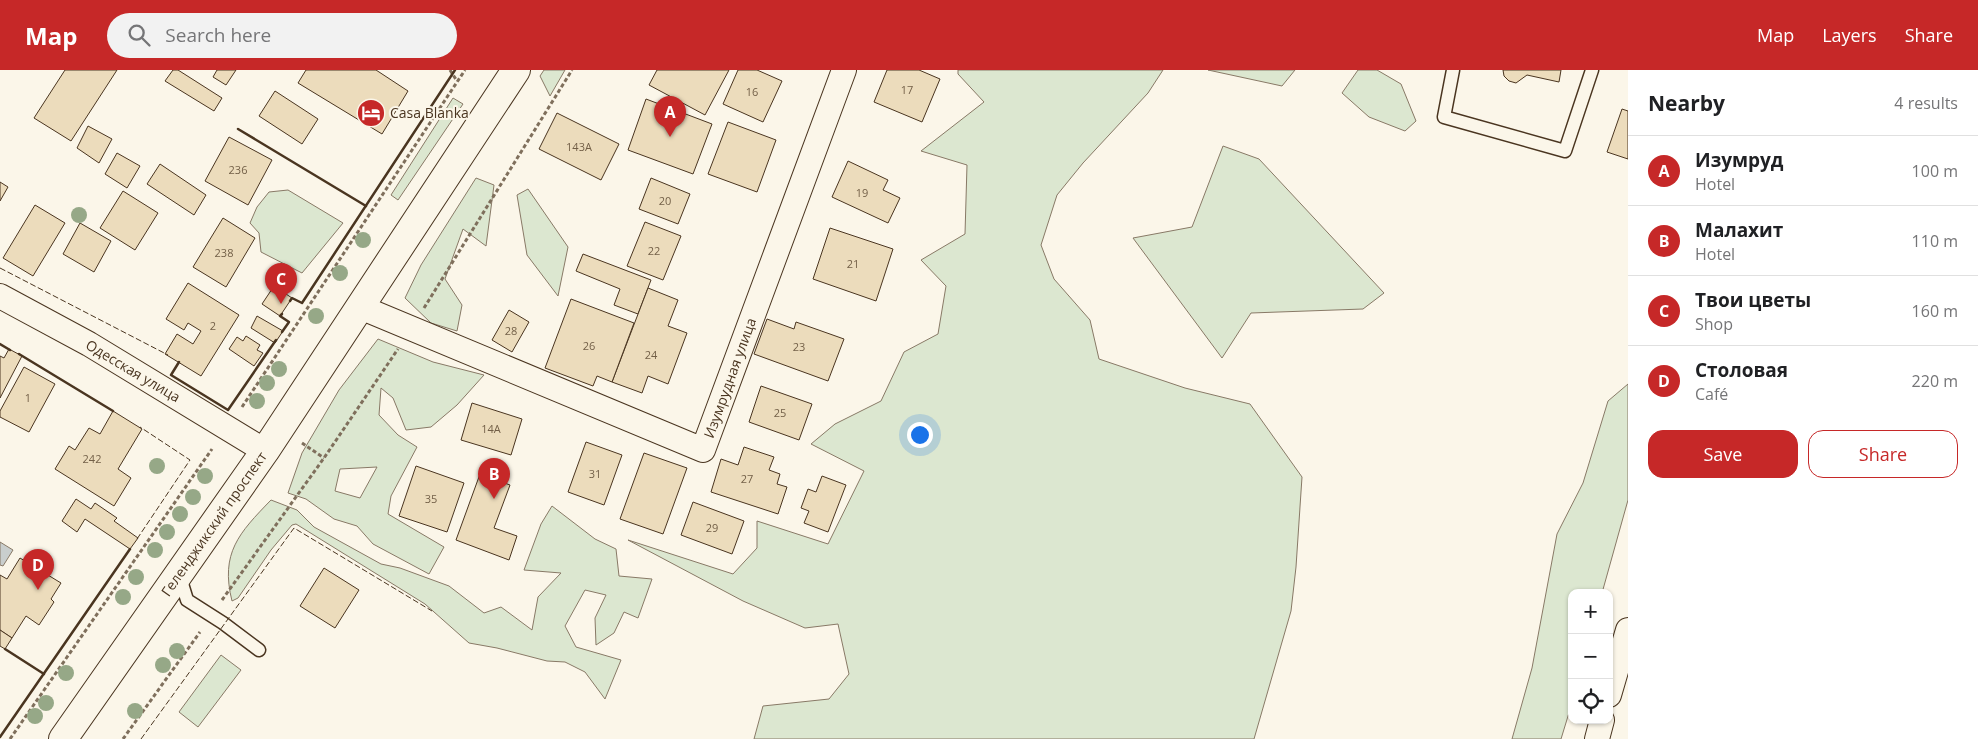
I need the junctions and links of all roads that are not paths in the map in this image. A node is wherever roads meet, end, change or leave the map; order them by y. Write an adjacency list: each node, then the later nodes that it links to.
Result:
1 (516, 70): 6 (main road, Геленджикский проспект)
2 (844, 70): 6 (street, Изумрудная улица)
3 (1453, 70): 4 (lane)
4 (1592, 70)
5 (0, 296): 7 (street, Одесская улица)
6 (360, 307): 7 (main road, Геленджикский проспект)
7 (265, 451): 8 (main road, Геленджикский проспект)
8 (179, 574): 10 (lane); 13 (main road, Геленджикский проспект)
9 (1628, 630): 11 (street)
10 (259, 650)
11 (1613, 681)
12 (1601, 724): 14 (street)
13 (64, 739)
14 (1597, 739)

